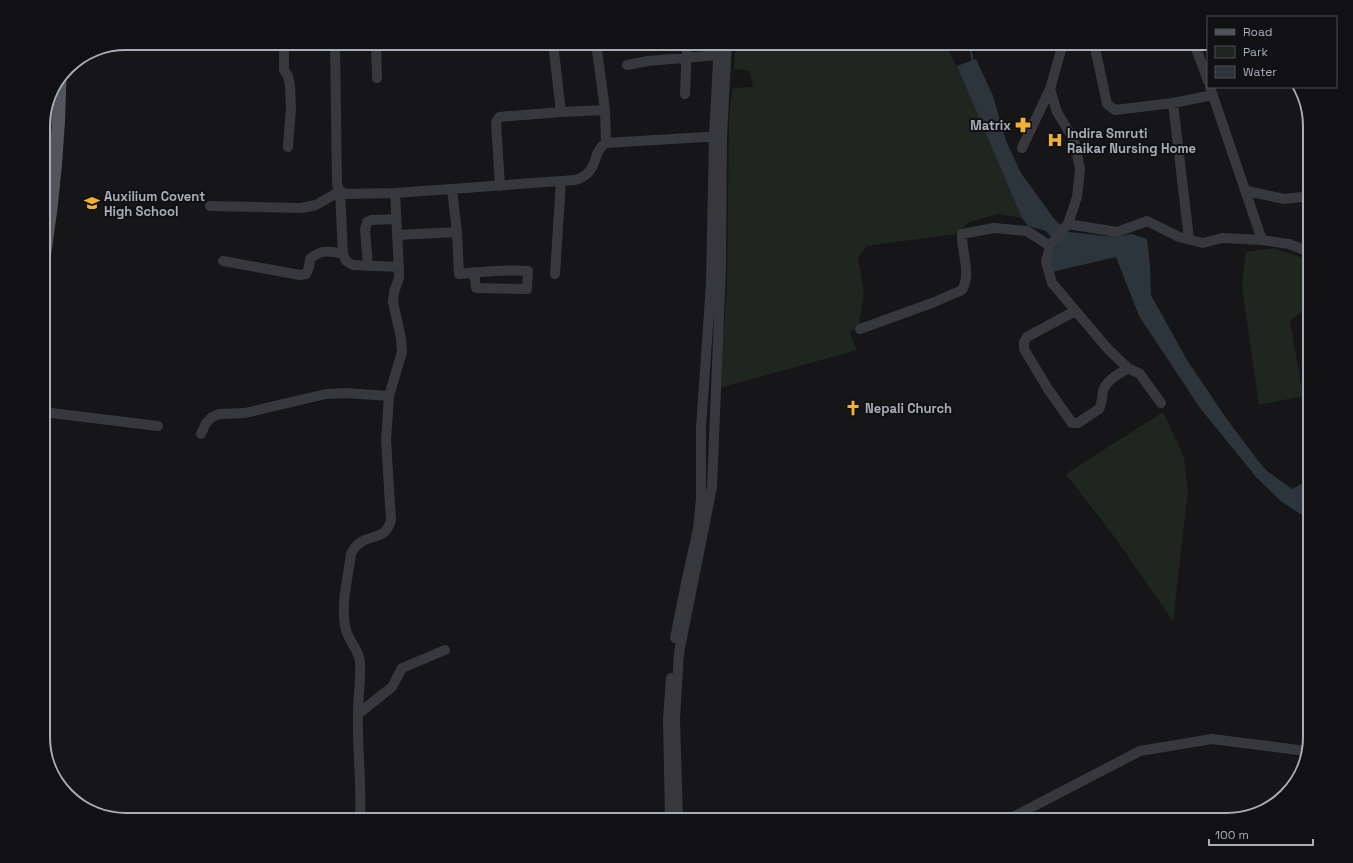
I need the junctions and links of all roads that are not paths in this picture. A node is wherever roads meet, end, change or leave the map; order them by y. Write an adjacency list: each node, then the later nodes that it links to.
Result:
1 (284, 50): 28 (street)
2 (335, 50): 34 (street)
3 (376, 50): 15 (street)
4 (554, 50): 23 (street)
5 (597, 50): 22 (street)
6 (687, 50): 13 (street)
7 (718, 50): 12 (street)
8 (726, 50): 26 (street)
9 (1061, 50): 18 (street)
10 (1095, 50): 21 (street)
11 (1197, 50): 16 (street)
12 (718, 55): 13 (street); 26 (street)
13 (687, 57): 14 (street); 20 (street)
14 (627, 65)
15 (376, 78)
16 (1207, 78)
17 (60, 89): 25 (main road)
18 (1050, 89): 29 (street); 40 (street)
19 (1211, 91): 21 (street); 33 (street)
20 (685, 94)
21 (1173, 103): 43 (street)
22 (605, 110): 23 (street); 27 (street)
23 (561, 112): 31 (street)
24 (50, 119): 25 (street)
25 (60, 119): 38 (main road)
26 (718, 136): 27 (street); 65 (street); 66 (street)
27 (606, 143): 30 (street)
28 (288, 147)
29 (1022, 148)
30 (561, 181): 31 (street); 52 (street)
31 (500, 186): 32 (street)
32 (452, 189): 35 (street); 41 (street)
33 (1247, 191): 36 (street); 44 (street)
34 (340, 192): 35 (street); 37 (street); 47 (street)
35 (395, 193): 39 (street)
36 (1303, 197)
37 (210, 206)
38 (50, 210)
39 (396, 219): 42 (street); 49 (street)
40 (1068, 224): 43 (street); 45 (street)
41 (457, 232): 42 (street); 51 (street)
42 (397, 235): 50 (street)
43 (1189, 239): 44 (street)
44 (1262, 240): 46 (street)
45 (1050, 246): 53 (street); 54 (street)
46 (1303, 249)
47 (343, 254): 48 (street); 49 (street)
48 (223, 261)
49 (368, 266): 50 (street)
50 (399, 267): 56 (street)
51 (474, 272): 51 (street)
52 (555, 274)
53 (1075, 311): 55 (street); 55 (street)
54 (860, 329)
55 (1128, 368): 57 (street)
56 (389, 396): 60 (street); 62 (street)
57 (1161, 403)
58 (50, 413): 59 (street)
59 (158, 426)
60 (202, 434)
61 (445, 650): 62 (street)
62 (358, 714): 64 (street)
63 (1301, 750): 67 (street)
64 (360, 813)
65 (670, 813)
66 (678, 813)
67 (1020, 813)

